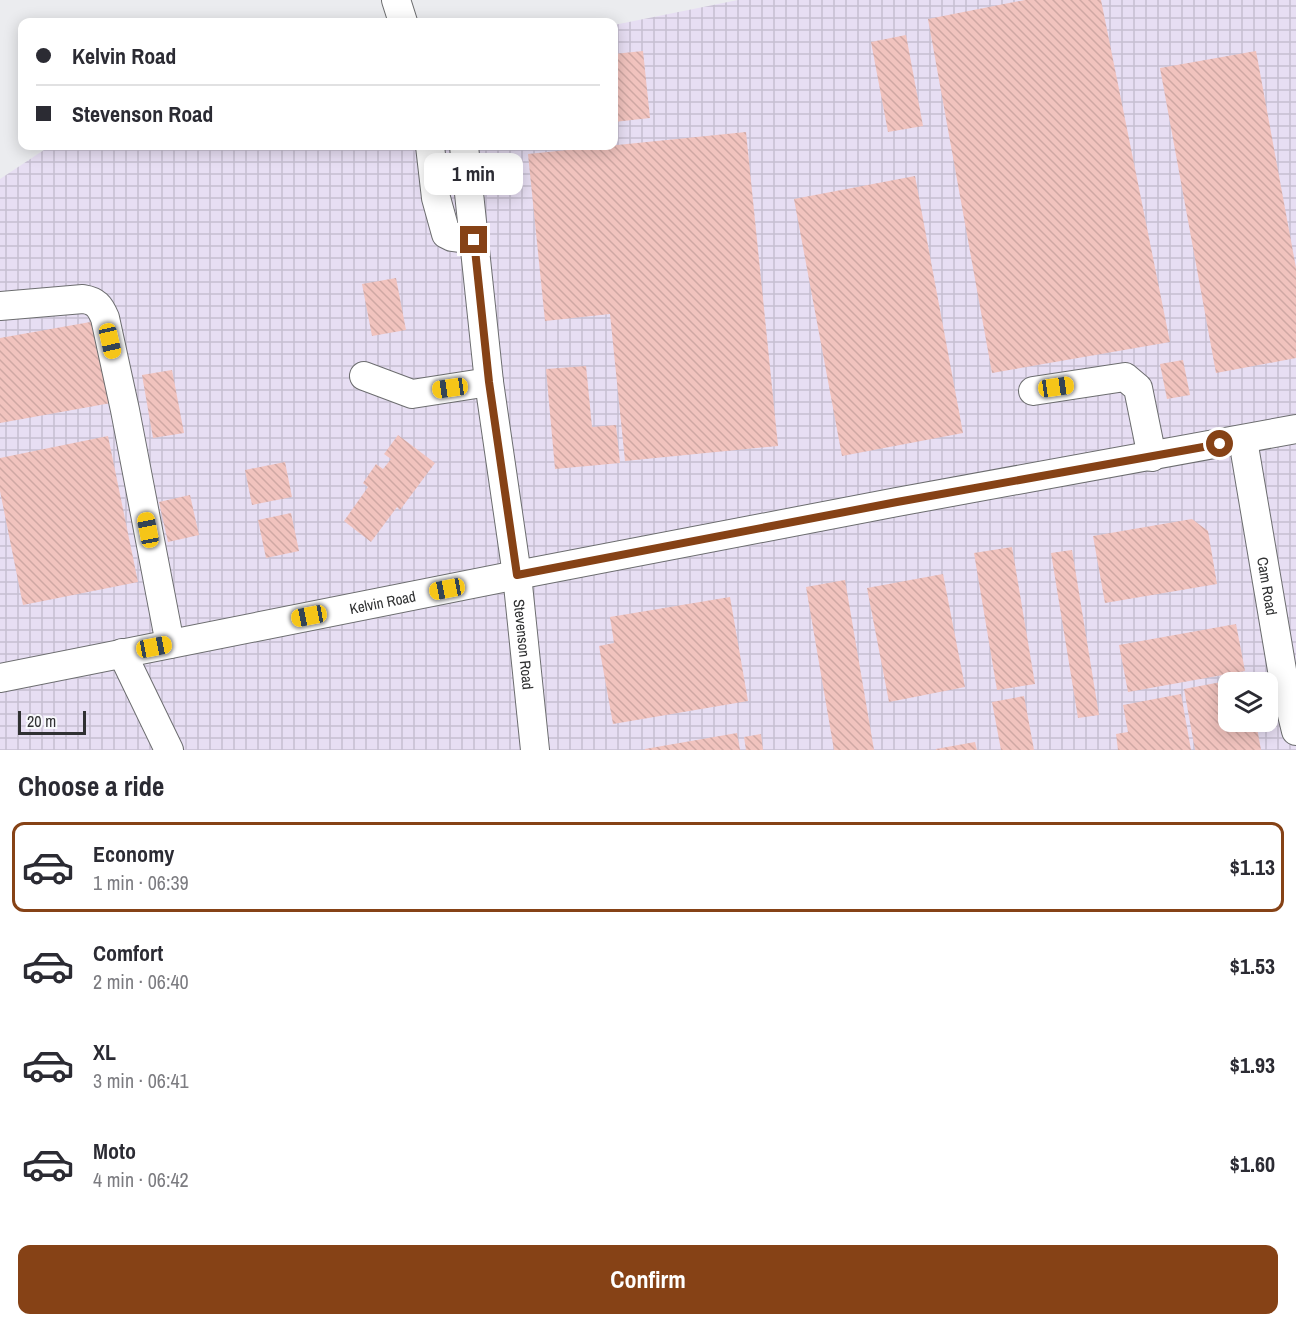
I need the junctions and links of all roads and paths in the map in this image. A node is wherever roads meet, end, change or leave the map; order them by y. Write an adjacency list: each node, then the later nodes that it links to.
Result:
1 (396, 0): 2 (street)
2 (402, 18)
3 (430, 150): 5 (street)
4 (464, 150): 5 (street, Stevenson Road)
5 (474, 240): 8 (street, Stevenson Road)
6 (0, 306): 14 (street)
7 (364, 376): 8 (street)
8 (489, 382): 13 (street, Stevenson Road)
9 (1034, 391): 12 (street)
10 (1296, 429): 11 (street, Kelvin Road)
11 (1243, 440): 12 (street, Kelvin Road); 17 (street, Cam Road)
12 (1152, 457): 13 (street, Kelvin Road)
13 (517, 575): 14 (street, Kelvin Road); 19 (street, Stevenson Road)
14 (170, 644): 15 (street, Kelvin Road)
15 (122, 653): 16 (street, Kelvin Road); 18 (street)
16 (0, 678)
17 (1296, 731)
18 (169, 750)
19 (535, 750)

